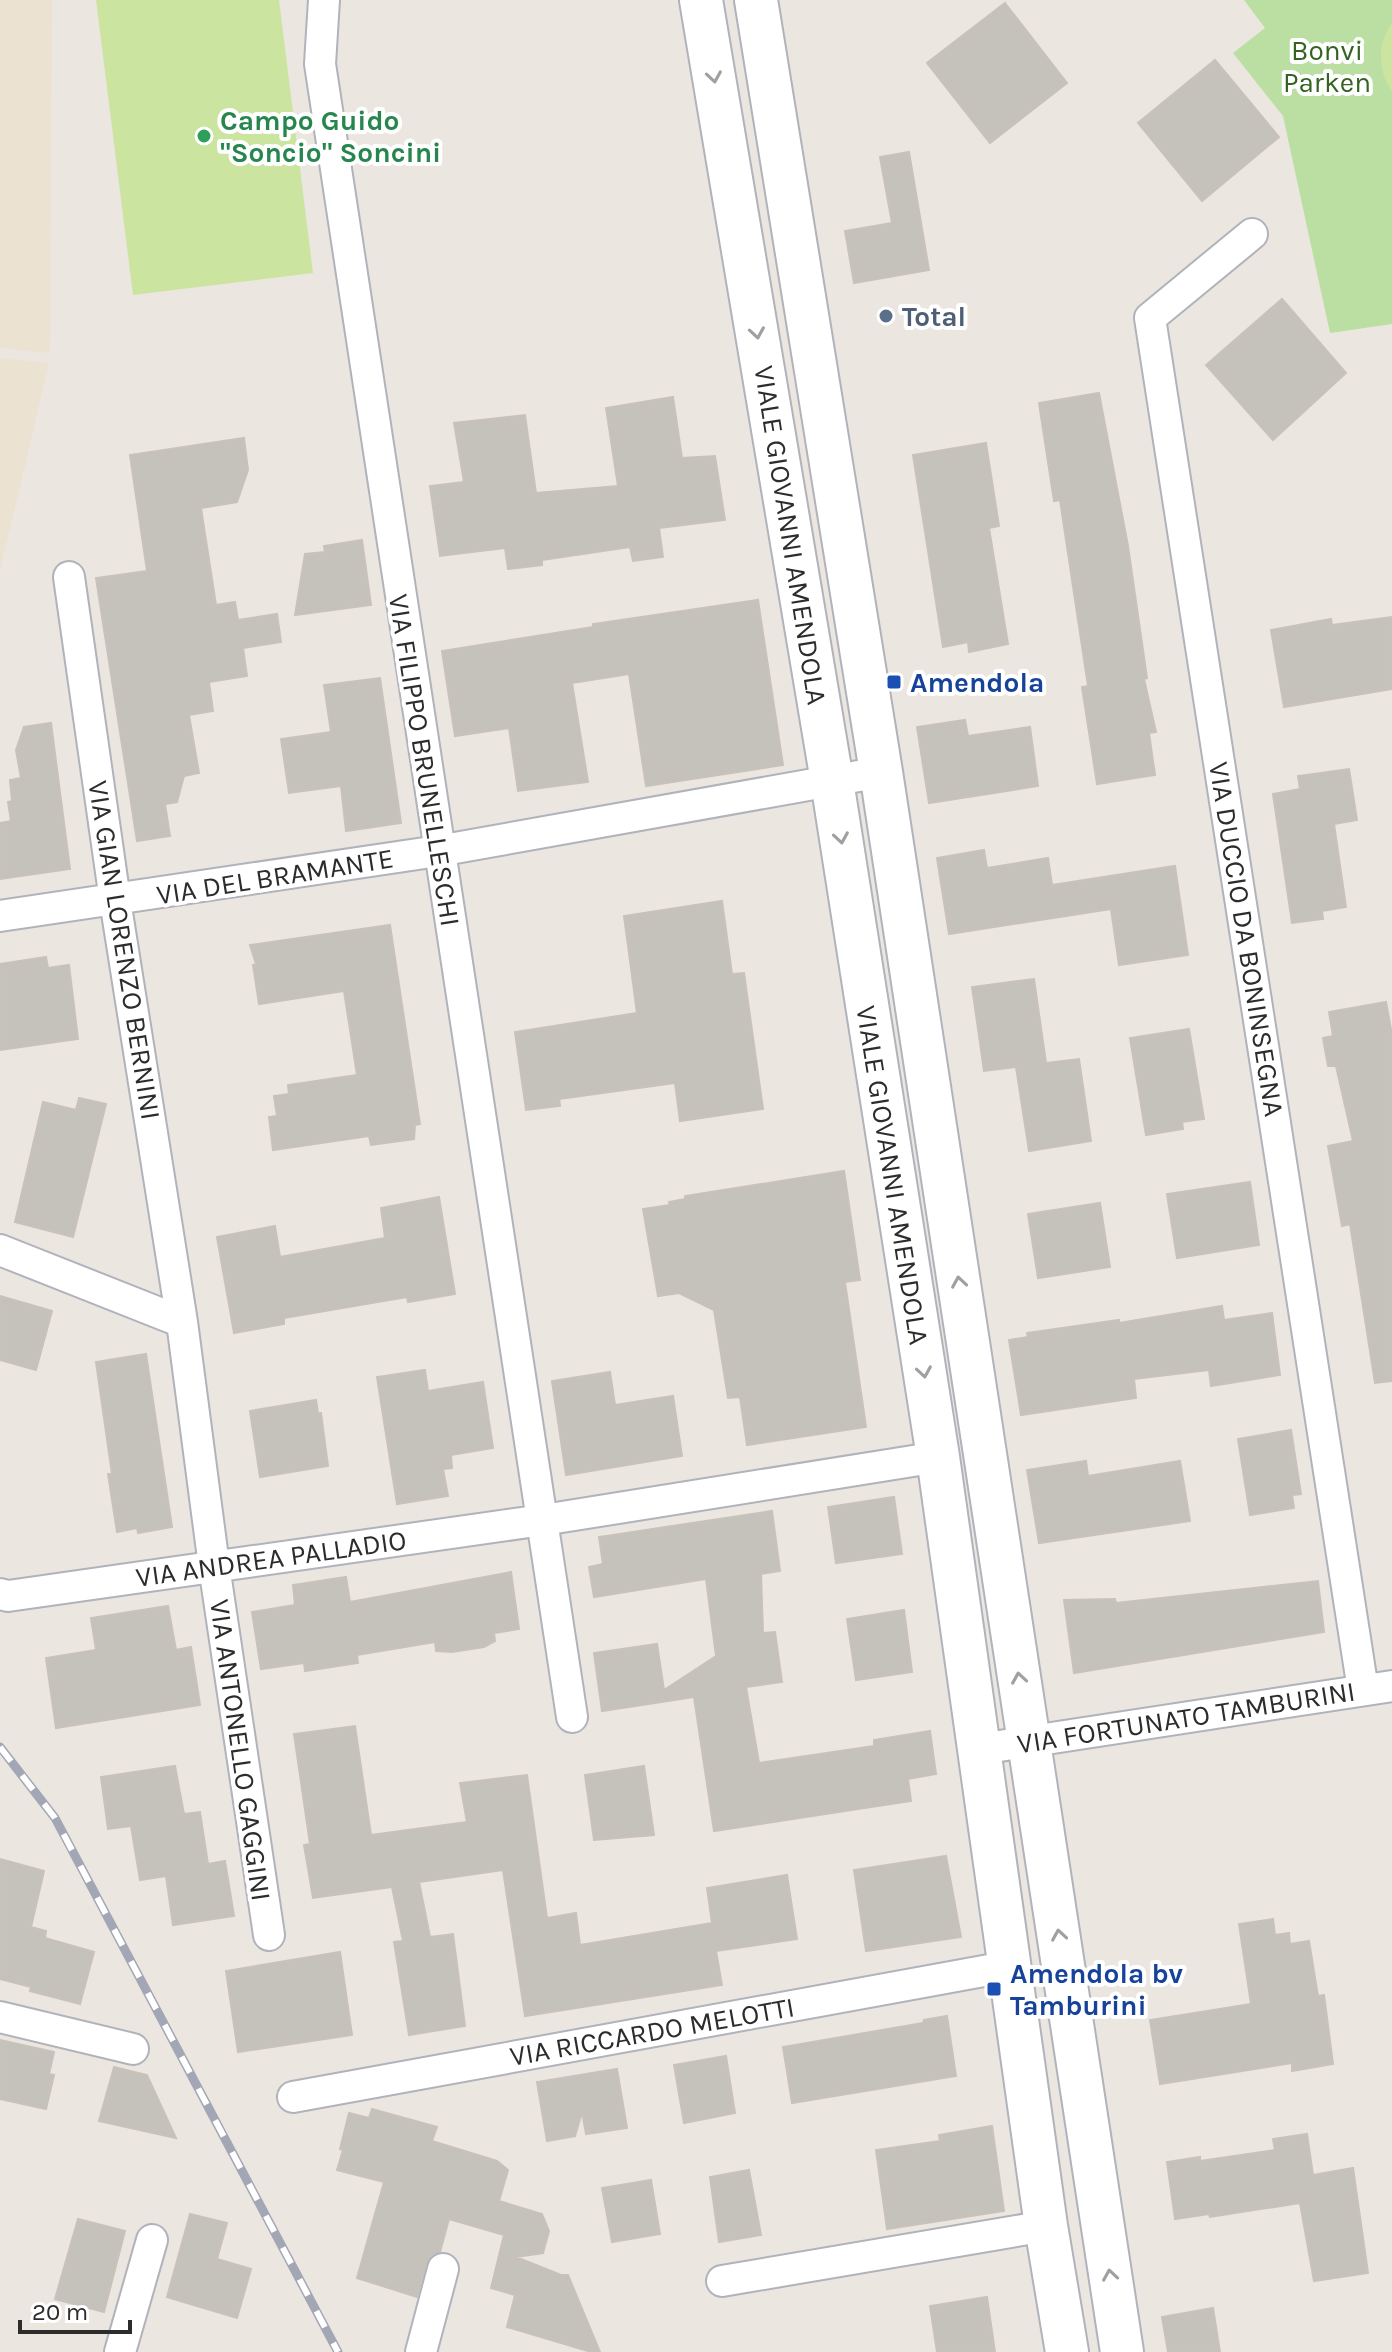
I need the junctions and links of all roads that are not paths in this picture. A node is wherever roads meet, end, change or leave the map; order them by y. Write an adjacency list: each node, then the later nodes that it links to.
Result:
1 (324, 0): 8 (street, VIA FILIPPO BRUNELLESCHI)
2 (701, 0): 7 (main road, VIALE GIOVANNI AMENDOLA, one-way to 7)
3 (756, 0): 6 (main road, VIALE GIOVANNI AMENDOLA)
4 (1252, 234): 17 (street, VIA DUCCIO DA BONINSEGNA)
5 (69, 577): 9 (street, VIA GIAN LORENZO BERNINI)
6 (881, 772): 7 (street, VIA DEL BRAMANTE); 19 (main road, VIALE GIOVANNI AMENDOLA, one-way to 6)
7 (832, 781): 8 (street, VIA DEL BRAMANTE); 13 (main road, VIALE GIOVANNI AMENDOLA, one-way to 13)
8 (438, 851): 9 (street, VIA DEL BRAMANTE); 14 (street, VIA FILIPPO BRUNELLESCHI)
9 (115, 900): 10 (street, VIA DEL BRAMANTE); 12 (street, VIA GIAN LORENZO BERNINI)
10 (0, 916)
11 (0, 1250): 12 (street)
12 (182, 1322): 15 (street, VIA GIAN LORENZO BERNINI)
13 (938, 1457): 14 (street, VIA ANDREA PALLADIO); 20 (main road, VIALE GIOVANNI AMENDOLA)
14 (543, 1520): 15 (street, VIA ANDREA PALLADIO); 18 (street)
15 (214, 1566): 16 (street, VIA ANDREA PALLADIO); 21 (street, VIA ANTONELLO GAGGINI)
16 (0, 1594)
17 (1378, 1688): 19 (street, VIA FORTUNATO TAMBURINI)
18 (572, 1717)
19 (1029, 1742): 20 (street, VIA FORTUNATO TAMBURINI); 33 (main road, VIALE GIOVANNI AMENDOLA, one-way to 19)
20 (980, 1749): 22 (main road, VIALE GIOVANNI AMENDOLA)
21 (269, 1935)
22 (1011, 1966): 25 (street, VIA RICCARDO MELOTTI); 26 (main road, VIALE GIOVANNI AMENDOLA)
23 (0, 2017): 24 (street)
24 (133, 2049)
25 (293, 2097)
26 (1046, 2226): 29 (street); 32 (main road, VIALE GIOVANNI AMENDOLA)
27 (152, 2240): 30 (street)
28 (443, 2269): 31 (street)
29 (722, 2281)
30 (120, 2352)
31 (421, 2352)
32 (1067, 2352)
33 (1122, 2352)

